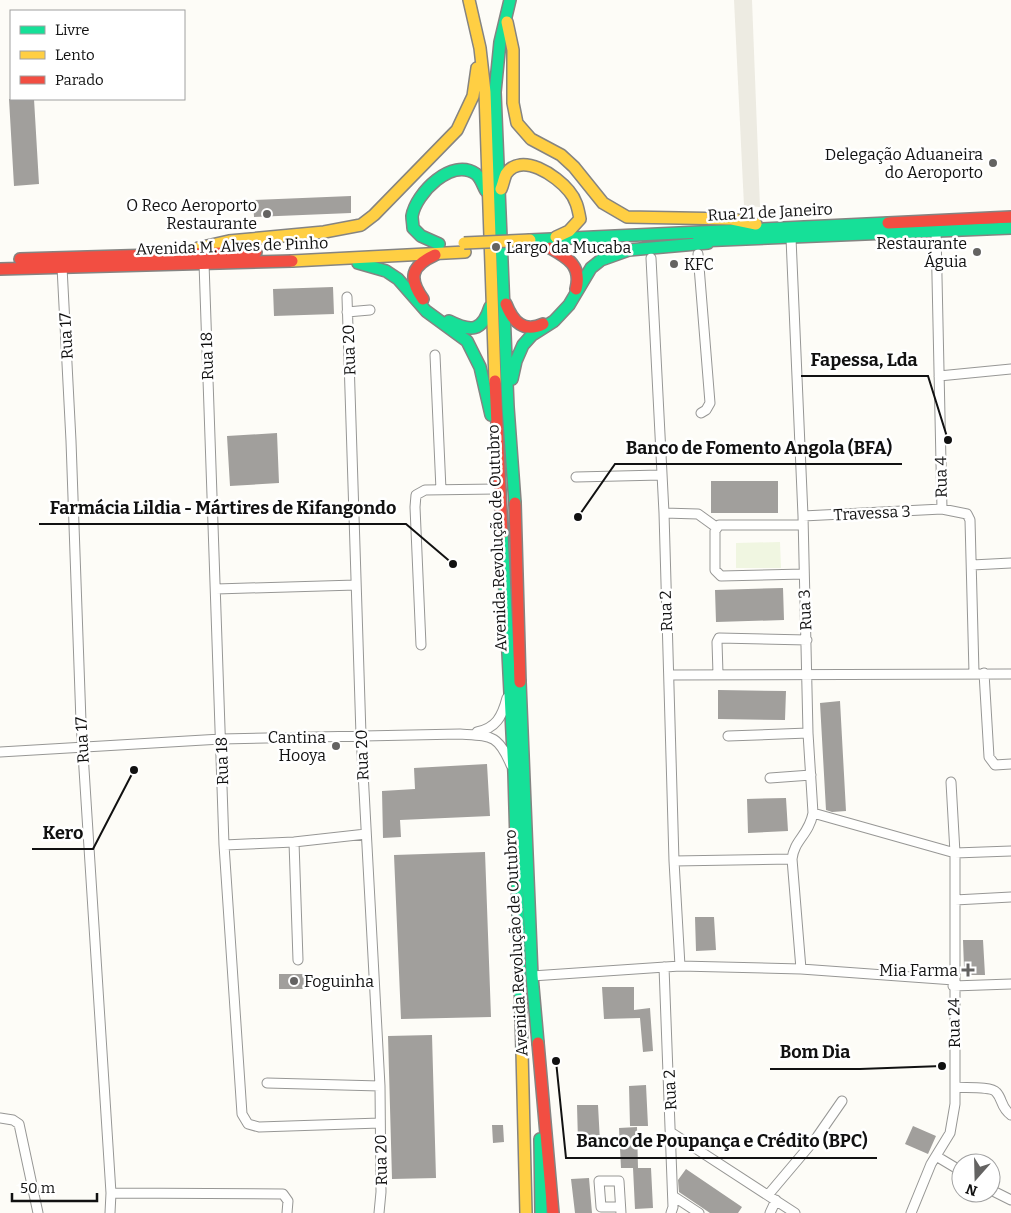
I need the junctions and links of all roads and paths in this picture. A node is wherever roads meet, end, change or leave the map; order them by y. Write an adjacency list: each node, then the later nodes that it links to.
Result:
1 (469, 0): 4 (main road, Avenida Revolução de Outubro)
2 (510, 0): 3 (main road, Avenida Revolução de Outubro)
3 (506, 16): 5 (main road, Avenida Revolução de Outubro); 7 (main road)
4 (480, 48): 5 (main road, Avenida Revolução de Outubro); 15 (main road)
5 (494, 203): 12 (main road); 14 (main road); 23 (main road, Avenida Revolução de Outubro)
6 (1011, 217): 7 (main road, Rua 21 de Janeiro)
7 (774, 228): 12 (main road, Rua 21 de Janeiro)
8 (1011, 228): 9 (main road, Rua 21 de Janeiro)
9 (936, 231): 10 (main road, Rua 21 de Janeiro); 29 (street, Rua 4)
10 (791, 238): 11 (main road, Rua 21 de Janeiro); 39 (street, Rua 3)
11 (742, 240): 12 (main road, Rua 21 de Janeiro); 30 (main road)
12 (550, 244): 13 (main road, Rua 21 de Janeiro, bridge); 23 (main road)
13 (464, 248): 14 (main road, Avenida M. Alves de Pinho)
14 (439, 249): 15 (main road, Avenida M. Alves de Pinho); 19 (main road, Avenida M. Alves de Pinho); 23 (main road)
15 (169, 254): 18 (main road, Avenida M. Alves de Pinho)
16 (698, 254): 31 (street)
17 (651, 258): 33 (street, Rua 2)
18 (0, 260)
19 (333, 260): 20 (main road, Avenida M. Alves de Pinho); 32 (main road)
20 (204, 263): 21 (main road, Avenida M. Alves de Pinho); 45 (street, Rua 18)
21 (62, 267): 22 (main road, Avenida M. Alves de Pinho); 60 (street, Rua 17)
22 (0, 269)
23 (498, 296): 30 (main road, Avenida Revolução de Outubro); 32 (main road, Avenida Revolução de Outubro)
24 (347, 297): 26 (street, Rua 20)
25 (370, 310): 26 (street)
26 (348, 312): 44 (street, Rua 20)
27 (435, 355): 36 (street)
28 (1011, 369): 29 (street)
29 (940, 376): 37 (street, Rua 4)
30 (508, 407): 81 (main road, Avenida Revolução de Outubro)
31 (701, 413)
32 (497, 435): 54 (main road, Avenida Revolução de Outubro)
33 (662, 475): 34 (street); 38 (street, Rua 2)
34 (576, 477)
35 (496, 489): 36 (street)
36 (440, 490): 47 (street)
37 (942, 509): 39 (street, Travessa 3); 42 (street, Rua 4)
38 (664, 513): 40 (street); 53 (street, Rua 2)
39 (803, 521): 40 (street, Travessa 3); 43 (street, Rua 3)
40 (716, 527): 43 (street)
41 (1011, 563): 42 (street)
42 (972, 565): 48 (street, Rua 4)
43 (804, 574): 46 (street, Rua 3)
44 (356, 586): 45 (street); 57 (street, Rua 20)
45 (216, 589): 59 (street, Rua 18)
46 (807, 640): 50 (street); 51 (street, Rua 3)
47 (421, 645)
48 (974, 673): 49 (street); 51 (street)
49 (984, 673): 52 (street); 62 (street)
50 (718, 674): 51 (street); 53 (street)
51 (808, 674): 55 (street, Rua 3)
52 (1011, 674)
53 (669, 675): 74 (street, Rua 2)
54 (509, 688): 56 (street); 63 (main road, Avenida Revolução de Outubro)
55 (808, 732): 58 (street); 64 (street, Rua 3)
56 (460, 734): 57 (street); 63 (street)
57 (361, 735): 59 (street); 68 (street, Rua 20)
58 (728, 736)
59 (221, 739): 60 (street); 70 (street, Rua 18)
60 (82, 748): 61 (street); 97 (street, Rua 17)
61 (0, 752)
62 (1011, 764)
63 (514, 773): 84 (main road, Avenida Revolução de Outubro)
64 (811, 775): 65 (street); 67 (street, Rua 3)
65 (770, 778)
66 (951, 782): 72 (street, Rua 24)
67 (813, 813): 72 (street); 73 (street, Rua 3)
68 (366, 834): 69 (street); 87 (street, Rua 20)
69 (294, 842): 70 (street); 77 (street)
70 (224, 845): 92 (street, Rua 18)
71 (1011, 851): 72 (street)
72 (955, 853): 76 (street, Rua 24)
73 (792, 859): 74 (street); 80 (street)
74 (674, 861): 78 (street, Rua 2)
75 (1011, 897): 76 (street)
76 (955, 900): 82 (street, Rua 24)
77 (298, 960)
78 (680, 966): 79 (street); 80 (street)
79 (664, 967): 81 (street); 93 (street, Rua 2)
80 (801, 969): 82 (street)
81 (532, 976): 85 (main road, Avenida Revolução de Outubro)
82 (954, 983): 83 (street); 88 (street, Rua 24)
83 (1011, 984)
84 (524, 1076): 96 (main road, Avenida Revolução de Outubro); 104 (main road, Avenida Revolução de Outubro)
85 (540, 1076): 96 (main road, Avenida Revolução de Outubro); 106 (main road, Avenida Revolução de Outubro)
86 (266, 1082): 87 (street)
87 (380, 1086): 92 (street, Rua 20)
88 (956, 1087): 90 (street); 94 (street, Rua 24)
89 (842, 1101): 99 (street)
90 (1011, 1115)
91 (0, 1118): 100 (street)
92 (380, 1123): 103 (street, Rua 20)
93 (672, 1133): 98 (street, Rua 2); 99 (street)
94 (936, 1156): 95 (street); 111 (street, Rua 24)
95 (951, 1165)
96 (539, 1183): 105 (main road, Avenida Revolução de Outubro)
97 (111, 1193): 101 (street, Rua 17); 102 (street)
98 (673, 1196): 107 (street, Rua 2); 108 (street)
99 (772, 1198): 109 (street); 110 (street)
100 (38, 1213)
101 (110, 1213)
102 (288, 1213)
103 (379, 1213)
104 (526, 1213)
105 (541, 1213)
106 (553, 1213)
107 (671, 1213)
108 (698, 1213)
109 (770, 1213)
110 (795, 1213)
111 (911, 1213)

